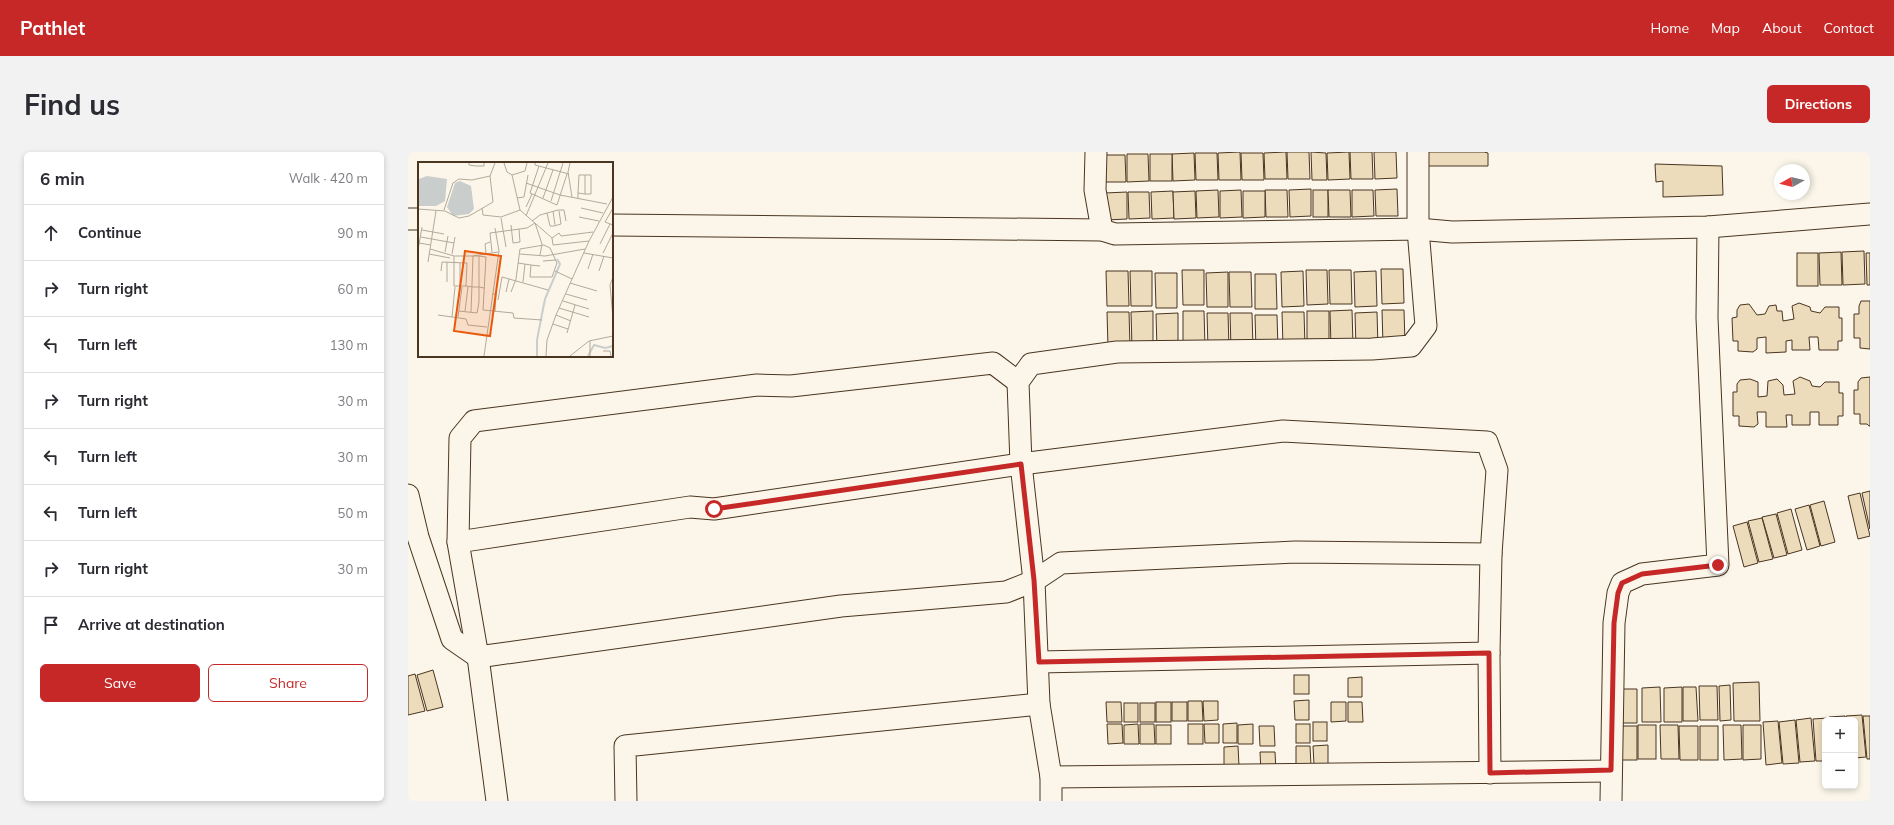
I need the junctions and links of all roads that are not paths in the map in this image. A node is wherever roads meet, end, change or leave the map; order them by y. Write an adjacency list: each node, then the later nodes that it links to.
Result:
1 (1096, 152): 7 (street)
2 (1418, 152): 6 (street)
3 (1870, 214): 5 (street)
4 (613, 225): 7 (street)
5 (1708, 227): 6 (street); 19 (street)
6 (1418, 229): 7 (street); 8 (street)
7 (1102, 230)
8 (1018, 382): 9 (street); 12 (street)
9 (1021, 464): 12 (street); 13 (street); 14 (street)
10 (408, 495): 11 (street)
11 (413, 538): 16 (street)
12 (458, 542): 16 (street)
13 (1491, 554): 14 (street); 15 (street)
14 (1034, 580): 16 (street); 17 (street)
15 (1489, 653): 17 (street); 20 (street)
16 (478, 657): 22 (street)
17 (1039, 662): 18 (street)
18 (1039, 704): 21 (street); 23 (street)
19 (1611, 770): 20 (street); 25 (street)
20 (1490, 773): 21 (street)
21 (1051, 778): 24 (street)
22 (497, 801)
23 (626, 801)
24 (1051, 801)
25 (1611, 801)

